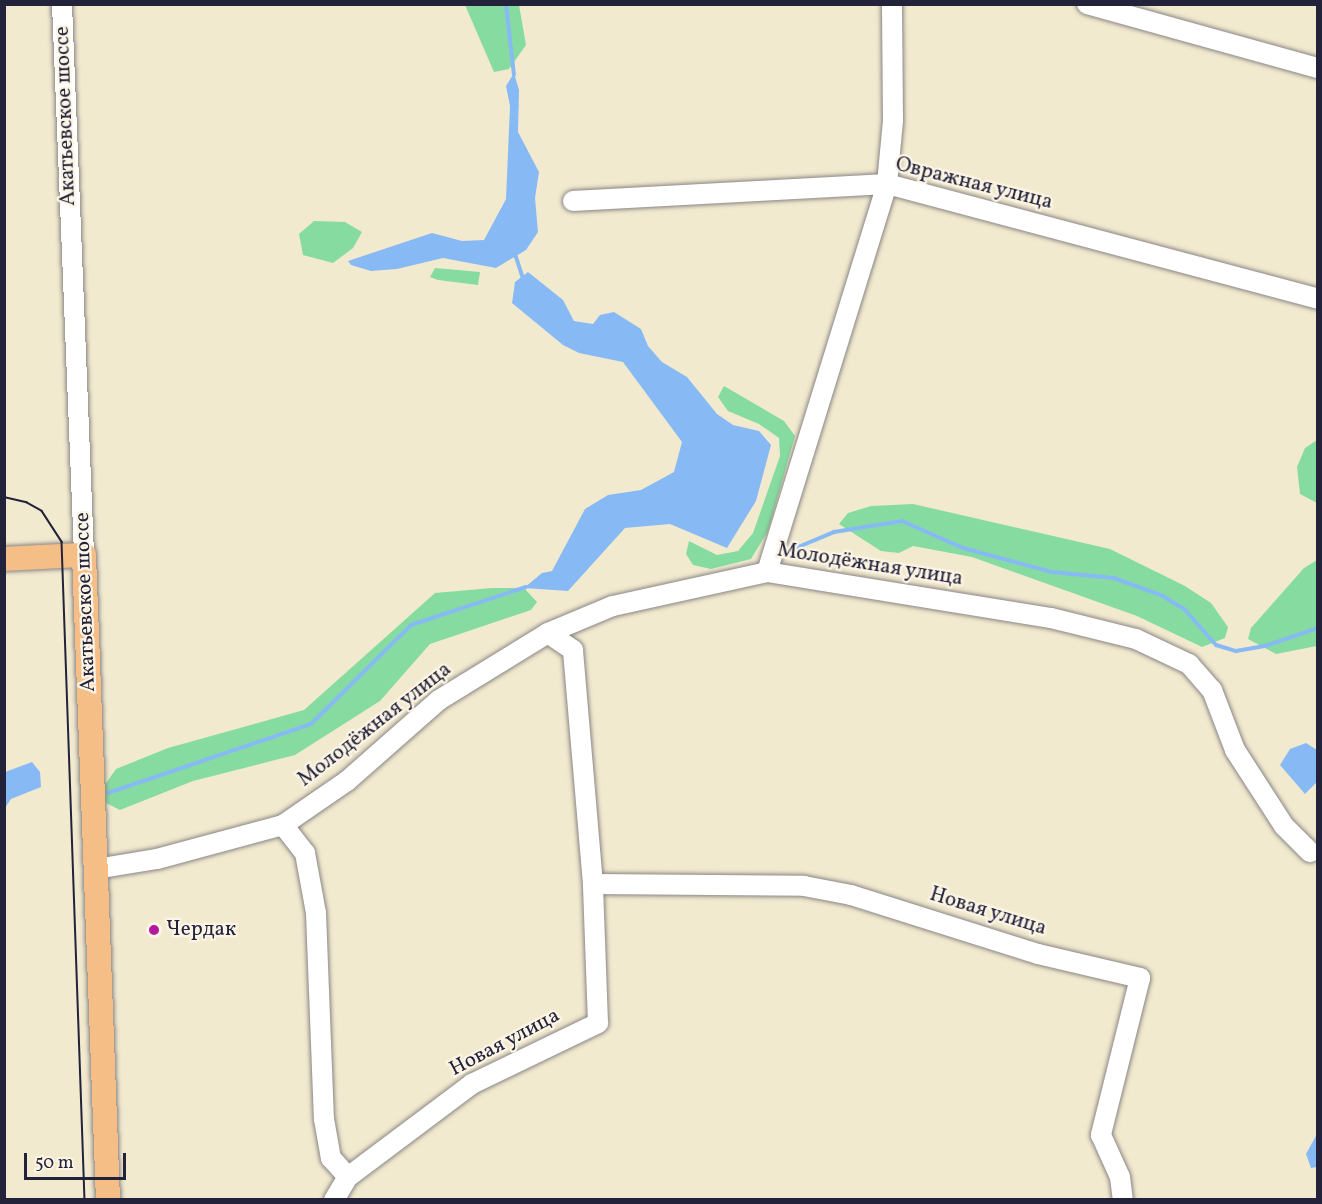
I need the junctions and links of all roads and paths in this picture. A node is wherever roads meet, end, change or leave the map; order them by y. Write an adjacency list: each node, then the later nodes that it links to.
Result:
1 (62, 4): 8 (street, Акатьевское шоссе)
2 (892, 4): 5 (street)
3 (1087, 4): 4 (street)
4 (1317, 68)
5 (886, 184): 6 (street, Овражная улица); 7 (street, Овражная улица); 10 (street)
6 (573, 201)
7 (1317, 298)
8 (84, 555): 9 (main road); 14 (main road, Акатьевское шоссе)
9 (4, 559)
10 (766, 572): 11 (street, Молодёжная улица); 13 (street, Молодёжная улица)
11 (548, 633): 12 (street, Молодёжная улица); 15 (street, Новая улица)
12 (283, 825): 14 (street, Молодёжная улица); 16 (street)
13 (1310, 852)
14 (96, 869): 17 (main road, Акатьевское шоссе)
15 (593, 884): 16 (street, Новая улица); 19 (street, Новая улица)
16 (348, 1177): 18 (street, Новая улица)
17 (108, 1200)
18 (334, 1200)
19 (1123, 1200)

